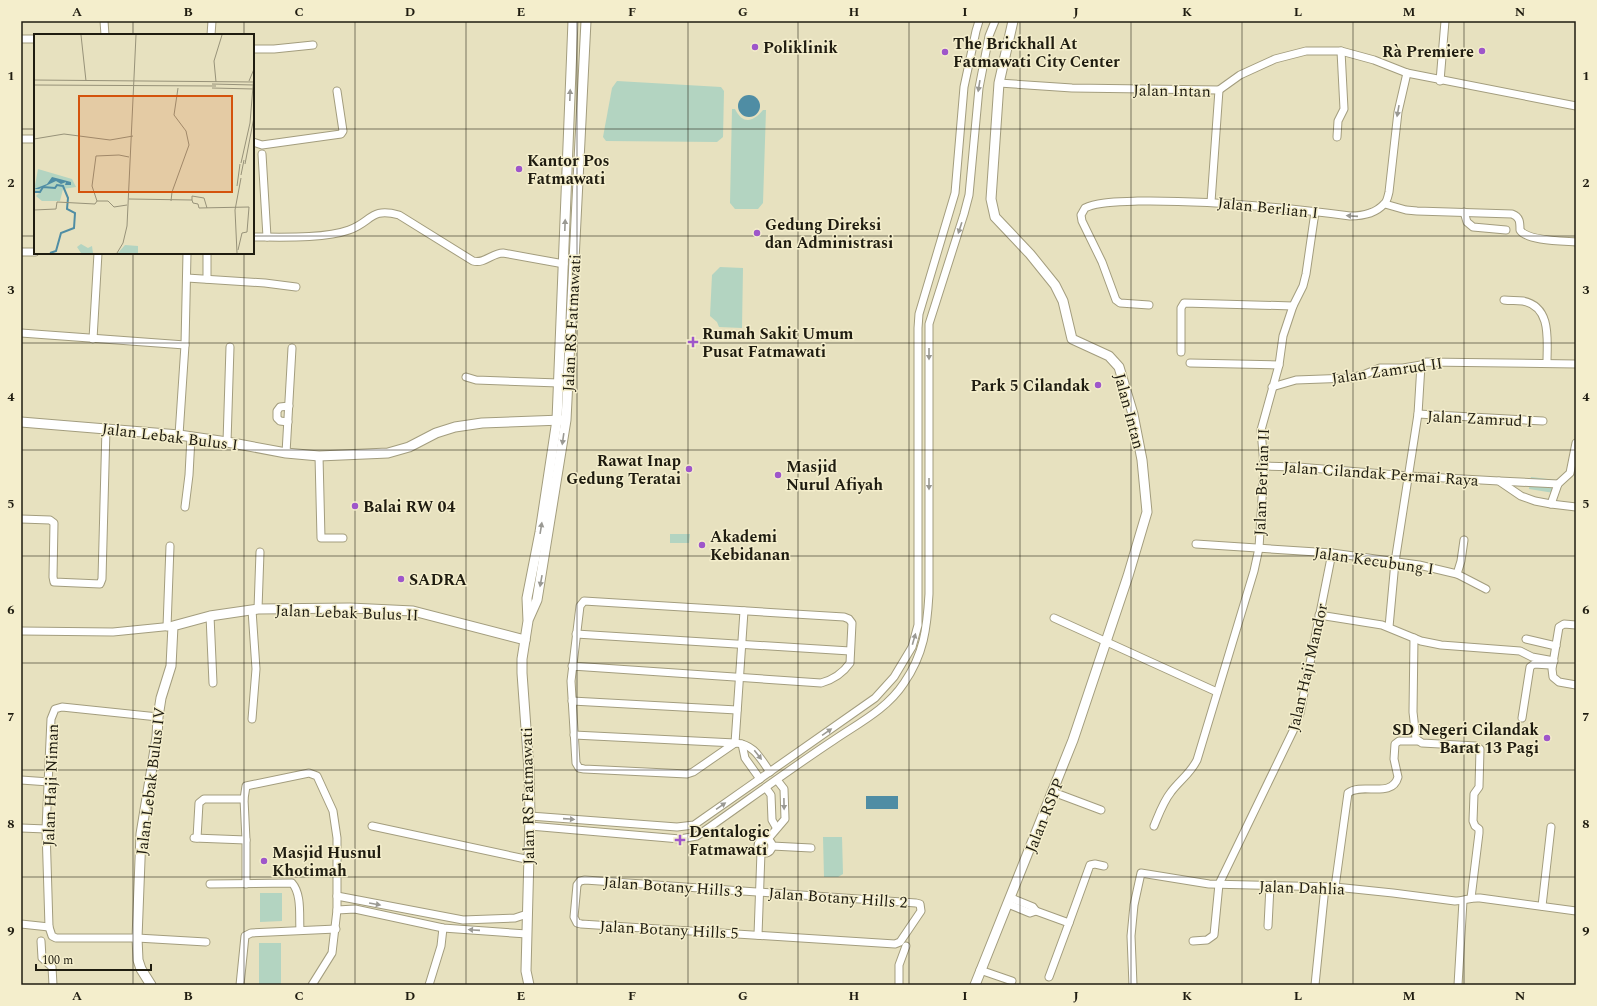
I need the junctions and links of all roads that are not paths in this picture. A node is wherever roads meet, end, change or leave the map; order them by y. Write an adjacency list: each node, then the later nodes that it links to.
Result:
1 (104, 21): 9 (street)
2 (212, 21): 10 (street)
3 (573, 21): 27 (street, Jalan RS Fatmawati, one-way to 3)
4 (586, 21): 28 (street, Jalan RS Fatmawati)
5 (979, 21): 31 (street)
6 (995, 21): 34 (street, one-way to 34)
7 (1014, 21): 18 (street, Jalan Intan)
8 (1445, 21): 17 (street)
9 (105, 34)
10 (211, 34)
11 (21, 39): 12 (street)
12 (34, 39)
13 (313, 45): 14 (street)
14 (254, 49)
15 (1341, 51): 16 (street, Jalan Intan); 19 (street, Jalan Intan); 22 (street)
16 (1407, 73): 17 (street, Jalan Intan); 30 (street, one-way to 30)
17 (1440, 81): 21 (street, Jalan Intan)
18 (999, 83): 19 (street, Jalan Intan); 111 (street, Jalan Intan)
19 (1219, 90): 29 (street, Jalan Berlian I)
20 (337, 91): 25 (street)
21 (1576, 106)
22 (1337, 137)
23 (21, 139): 24 (street)
24 (34, 139)
25 (254, 142)
26 (262, 154): 37 (street)
27 (568, 161): 28 (street); 44 (street, Jalan RS Fatmawati, one-way to 27)
28 (579, 161): 67 (street, Jalan RS Fatmawati)
29 (1210, 202): 32 (street, Jalan Berlian I); 49 (street)
30 (1385, 204): 32 (street, Jalan Berlian I, one-way to 32); 33 (street)
31 (951, 211): 34 (street); 96 (street)
32 (1315, 212): 50 (street, Jalan Berlian II)
33 (1464, 212): 35 (street); 38 (street)
34 (964, 214): 97 (street, one-way to 97)
35 (1506, 230)
36 (254, 237): 37 (street)
37 (267, 237): 44 (street)
38 (1576, 242)
39 (21, 252): 40 (street)
40 (34, 252)
41 (98, 254): 52 (street)
42 (187, 254): 45 (street)
43 (207, 254): 46 (street)
44 (564, 264): 63 (street, Jalan RS Fatmawati)
45 (187, 278): 46 (street); 53 (street)
46 (207, 279): 47 (street)
47 (296, 287)
48 (1504, 300): 58 (street)
49 (1149, 305)
50 (1293, 306): 56 (street); 60 (street, Jalan Berlian II)
51 (21, 333): 52 (street)
52 (93, 340): 53 (street)
53 (185, 345): 72 (street)
54 (230, 347): 74 (street)
55 (292, 348): 65 (street)
56 (1181, 352)
57 (1190, 362): 60 (street)
58 (1547, 362): 59 (street, Jalan Zamrud II); 61 (street, Jalan Zamrud II)
59 (1576, 364)
60 (1279, 365): 64 (street, Jalan Berlian II)
61 (1421, 365): 64 (street, Jalan Zamrud II); 66 (street)
62 (466, 377): 63 (street)
63 (559, 383): 67 (street, Jalan RS Fatmawati)
64 (1272, 387): 78 (street, Jalan Berlian II)
65 (289, 406): 70 (street); 70 (street)
66 (1418, 414): 68 (street, Jalan Zamrud I); 79 (street)
67 (562, 420): 77 (street, Jalan Lebak Bulus I); 110 (street, Jalan RS Fatmawati)
68 (1543, 421)
69 (21, 422): 71 (street, Jalan Lebak Bulus I)
70 (288, 422): 76 (street)
71 (106, 428): 72 (street, Jalan Lebak Bulus I); 85 (street)
72 (179, 435): 73 (street, Jalan Lebak Bulus I)
73 (191, 436): 74 (street, Jalan Lebak Bulus I); 83 (street)
74 (227, 442): 76 (street, Jalan Lebak Bulus I)
75 (1576, 442): 81 (street)
76 (286, 453): 77 (street, Jalan Lebak Bulus I)
77 (319, 456): 86 (street)
78 (1264, 466): 79 (street, Jalan Cilandak Permai Raya); 90 (street, Jalan Berlian II)
79 (1409, 476): 80 (street, Jalan Cilandak Permai Raya); 93 (street)
80 (1499, 481): 81 (street, Jalan Cilandak Permai Raya); 82 (street, Jalan Cilandak Permai Raya)
81 (1558, 484): 82 (street)
82 (1551, 504): 84 (street, Jalan Cilandak Permai Raya)
83 (185, 507)
84 (1576, 507)
85 (21, 519)
86 (343, 538)
87 (1464, 540): 94 (street)
88 (1196, 544): 90 (street, Jalan Kecubung I)
89 (170, 546): 104 (street)
90 (1259, 548): 92 (street, Jalan Kecubung I); 120 (street, Jalan Berlian II)
91 (260, 552): 98 (street)
92 (1332, 554): 93 (street, Jalan Kecubung I); 100 (street, Jalan Haji Mandor)
93 (1395, 562): 94 (street, Jalan Kecubung I); 105 (street)
94 (1457, 574): 95 (street, Jalan Kecubung I)
95 (1486, 589)
96 (918, 594): 97 (street); 129 (street, one-way to 96)
97 (929, 594): 132 (street)
98 (255, 609): 101 (street, Jalan Lebak Bulus II); 110 (street, Jalan Lebak Bulus II); 125 (street)
99 (744, 611): 107 (street); 112 (street); 114 (street)
100 (1319, 615): 105 (street); 155 (street, Jalan Haji Mandor)
101 (210, 616): 104 (street, Jalan Lebak Bulus II); 118 (street)
102 (1054, 618): 111 (street)
103 (1576, 625): 113 (street)
104 (170, 627): 106 (street, Jalan Lebak Bulus II); 123 (street, Jalan Lebak Bulus IV)
105 (1389, 628): 108 (street)
106 (21, 631)
107 (576, 634): 112 (street); 116 (street)
108 (1414, 638): 115 (street); 127 (street)
109 (1526, 639): 113 (street)
110 (525, 640): 138 (street, Jalan RS Fatmawati)
111 (1105, 641): 120 (street); 135 (street, Jalan RSPP)
112 (741, 644): 114 (street); 117 (street)
113 (1556, 646): 115 (street)
114 (850, 651): 117 (street)
115 (1553, 663): 119 (street); 124 (street)
116 (572, 666): 117 (street); 121 (street)
117 (739, 677): 122 (street)
118 (213, 683)
119 (1576, 685)
120 (1217, 692): 141 (street, Jalan Berlian II)
121 (572, 701): 122 (street); 126 (street)
122 (737, 710): 128 (street)
123 (158, 717): 133 (street, Jalan Haji Niman); 180 (street, Jalan Lebak Bulus IV)
124 (1522, 718)
125 (252, 719)
126 (574, 735): 128 (street); 128 (street)
127 (1417, 741): 158 (street); 161 (street)
128 (738, 744): 129 (street, one-way to 129); 130 (street)
129 (770, 772): 130 (street)
130 (760, 779): 138 (street, one-way to 130)
131 (21, 780): 133 (street)
132 (777, 780): 134 (street); 142 (street, one-way to 142)
133 (49, 782): 145 (street, Jalan Haji Niman)
134 (766, 788): 140 (street); 142 (street)
135 (1053, 792): 137 (street); 163 (street, Jalan RSPP)
136 (244, 799): 147 (street); 147 (street); 160 (street)
137 (1101, 810)
138 (530, 816): 140 (street, Jalan RS Fatmawati)
139 (372, 826): 151 (street)
140 (530, 826): 151 (street, Jalan RS Fatmawati)
141 (1154, 826)
142 (776, 827): 146 (street)
143 (1551, 827): 165 (street)
144 (21, 828): 145 (street)
145 (46, 829): 174 (street, Jalan Haji Niman)
146 (768, 839): 148 (street); 150 (street)
147 (246, 840): 154 (street)
148 (772, 846): 149 (street); 150 (street)
149 (810, 848)
150 (762, 852): 159 (street)
151 (530, 860): 169 (street, Jalan RS Fatmawati)
152 (1104, 866): 170 (street)
153 (210, 884): 154 (street)
154 (246, 884): 177 (street)
155 (1219, 884): 156 (street, Jalan Dahlia); 182 (street); 199 (street, Jalan Dahlia)
156 (1270, 886): 157 (street, Jalan Dahlia); 173 (street)
157 (1325, 887): 158 (street, Jalan Dahlia); 200 (street)
158 (1335, 887): 164 (street, Jalan Dahlia)
159 (760, 892): 172 (street, Jalan Botany Hills 3); 179 (street); 184 (street, Jalan Botany Hills 2)
160 (337, 896): 162 (street); 166 (street)
161 (1471, 898): 164 (street, Jalan Dahlia); 165 (street, Jalan Dahlia)
162 (356, 900): 167 (street); 169 (street, one-way to 169)
163 (1009, 901): 170 (street); 186 (street, Jalan RSPP)
164 (1463, 901): 201 (street)
165 (1542, 906): 168 (street, Jalan Dahlia)
166 (337, 910): 167 (street); 176 (street)
167 (355, 910): 175 (street)
168 (1576, 911)
169 (527, 914): 178 (street, Jalan RS Fatmawati)
170 (1069, 923): 188 (street)
171 (21, 924): 174 (street)
172 (581, 924): 179 (street, Jalan Botany Hills 5)
173 (1268, 926)
174 (49, 927): 180 (street)
175 (443, 928): 178 (street, one-way to 175); 194 (street)
176 (336, 929): 177 (street); 193 (street)
177 (300, 930): 192 (street)
178 (527, 934): 187 (street, Jalan RS Fatmawati)
179 (758, 935): 184 (street, Jalan Botany Hills 5)
180 (137, 938): 183 (street); 191 (street, Jalan Lebak Bulus IV)
181 (41, 941): 190 (street)
182 (1194, 941)
183 (206, 942)
184 (895, 944)
185 (906, 946): 197 (street)
186 (980, 970): 189 (street); 198 (street, Jalan RSPP)
187 (526, 971): 195 (street, Jalan RS Fatmawati); 196 (street, Jalan RS Fatmawati)
188 (1049, 978)
189 (1012, 981)
190 (53, 985)
191 (151, 985)
192 (240, 985)
193 (312, 985)
194 (429, 985)
195 (522, 985): 196 (street)
196 (529, 985)
197 (899, 985)
198 (975, 985)
199 (1132, 985)
200 (1315, 985)
201 (1458, 985)

